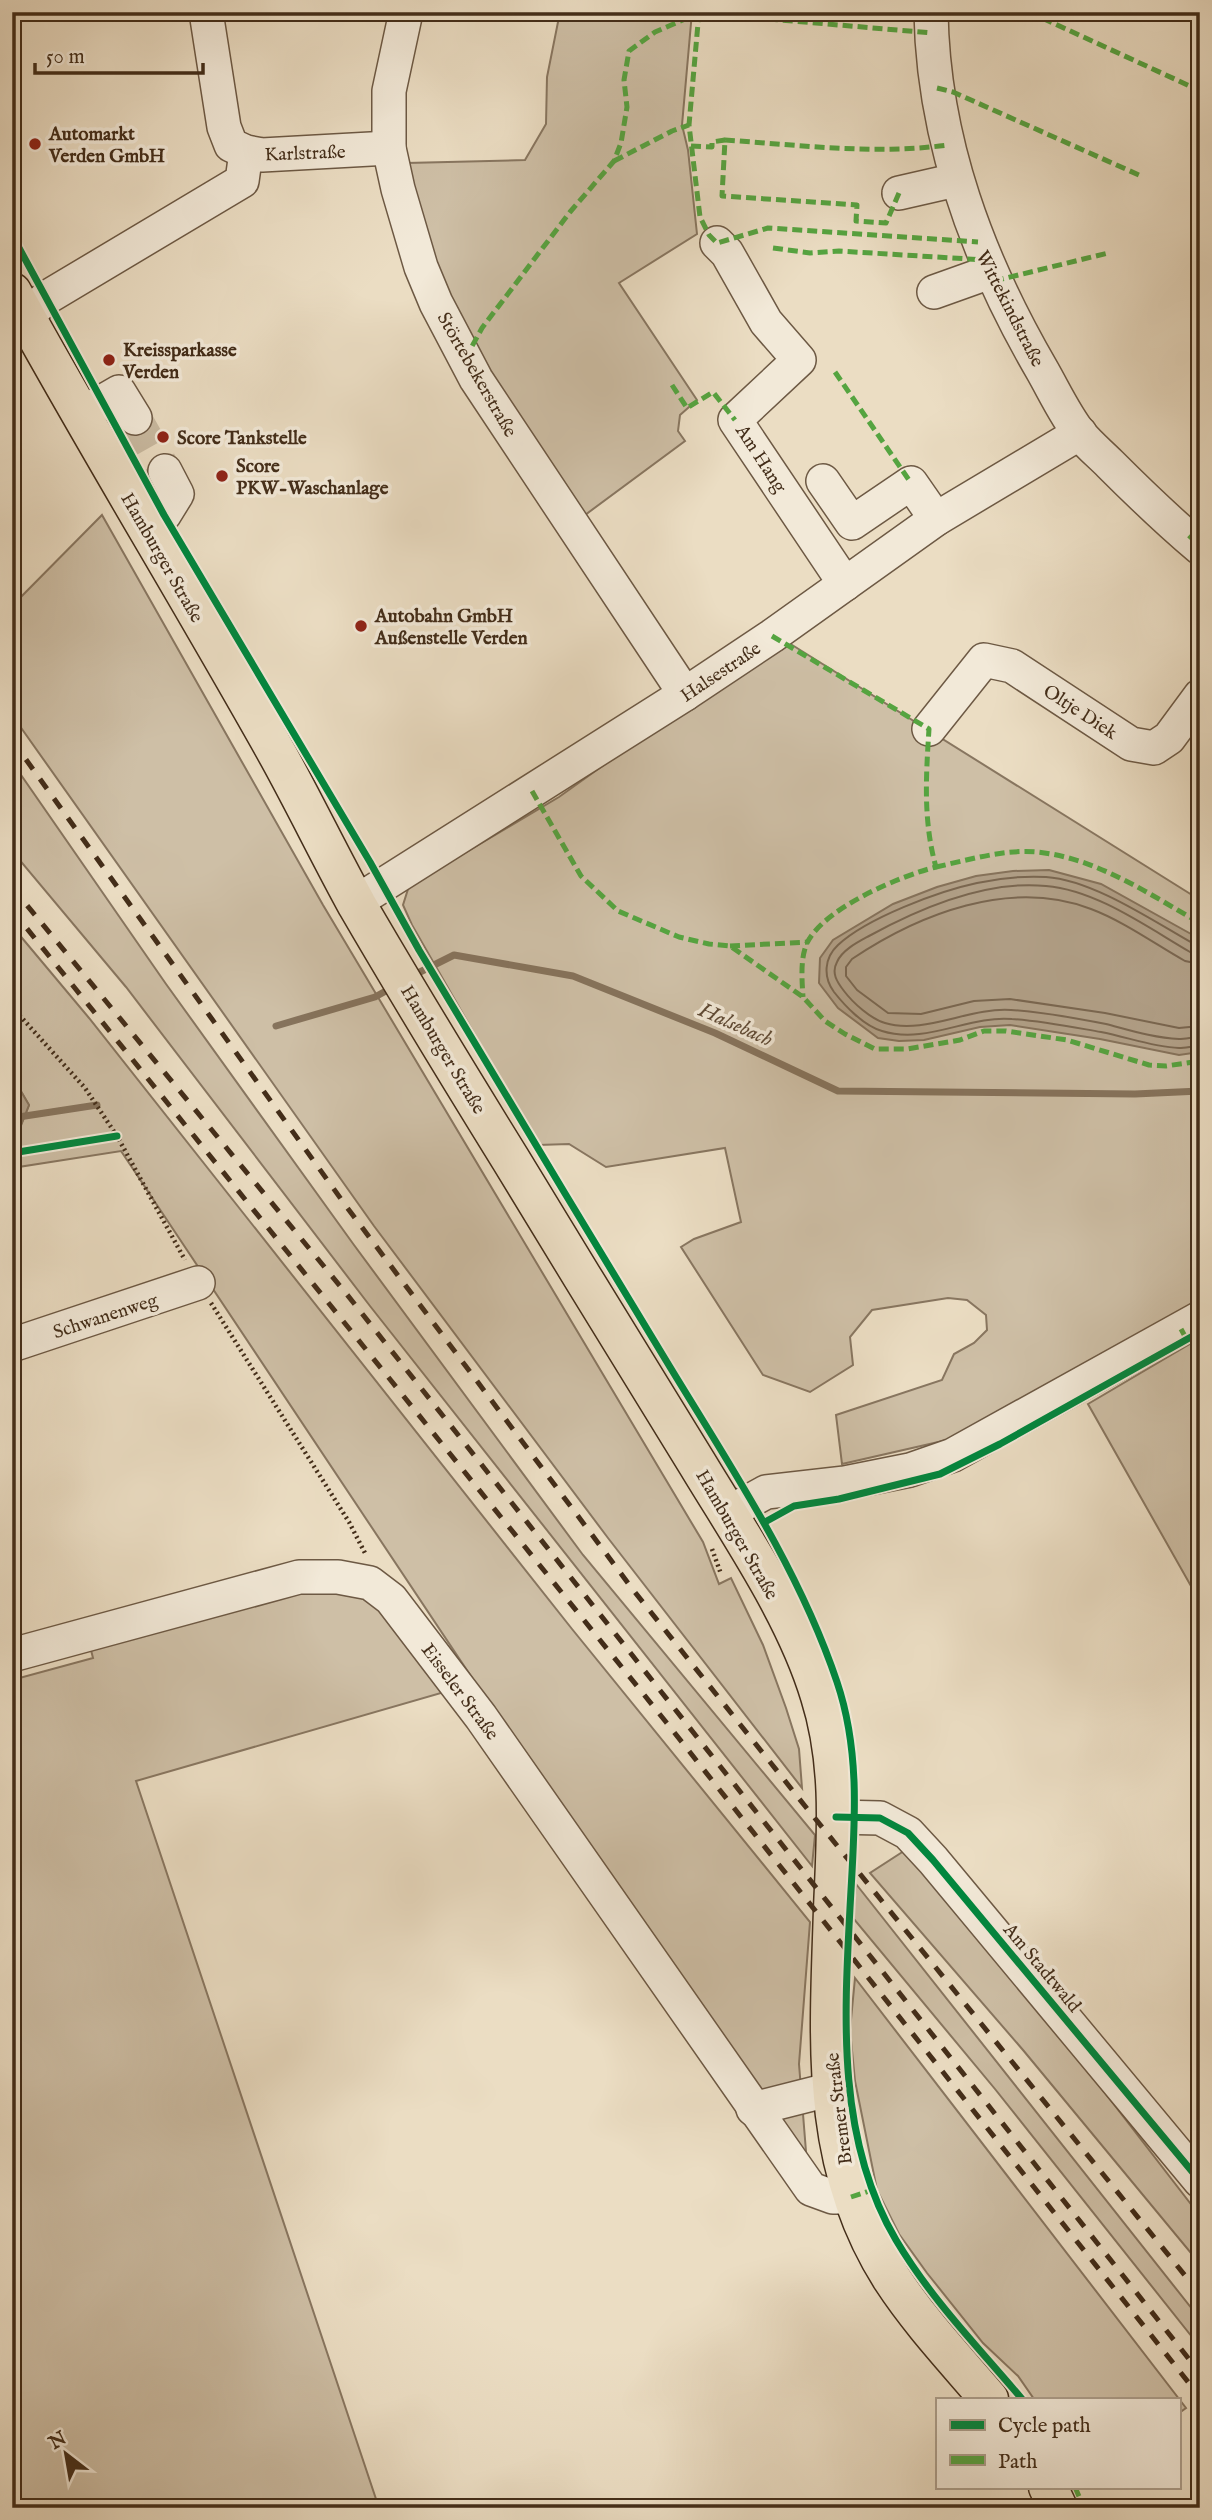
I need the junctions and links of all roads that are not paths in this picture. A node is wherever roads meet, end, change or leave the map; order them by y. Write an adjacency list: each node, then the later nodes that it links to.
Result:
1 (206, 12): 5 (street, Karlstraße)
2 (405, 12): 4 (street, Störtebekerstraße)
3 (931, 12): 6 (street, Wittekindstraße)
4 (389, 148): 5 (street, Karlstraße); 21 (street, Störtebekerstraße)
5 (246, 152): 11 (street)
6 (956, 180): 7 (street); 9 (street, Wittekindstraße)
7 (899, 193)
8 (718, 243): 20 (street, Am Hang)
9 (990, 272): 10 (street); 14 (street, Wittekindstraße)
10 (934, 292)
11 (17, 311): 12 (main road, Hamburger Straße)
12 (81, 414): 13 (street); 18 (main road, Hamburger Straße)
13 (135, 418)
14 (1080, 433): 17 (street, Halsestraße); 19 (street, Wittekindstraße)
15 (165, 471): 18 (street)
16 (823, 481): 17 (street)
17 (936, 519): 20 (street, Halsestraße)
18 (145, 525): 24 (main road, Hamburger Straße)
19 (1200, 548)
20 (845, 584): 21 (street, Halsestraße)
21 (685, 694): 24 (street, Halsestraße)
22 (1200, 696): 23 (street, Oltje Diek)
23 (929, 729)
24 (356, 902): 28 (main road, Hamburger Straße)
25 (198, 1283): 27 (street, Schwanenweg)
26 (1200, 1318): 28 (street)
27 (12, 1345)
28 (728, 1513): 30 (main road, Hamburger Straße)
29 (12, 1655): 32 (street, Eisseler Straße)
30 (836, 1817): 31 (main road, Bremer Straße); 33 (street, Am Stadtwald)
31 (832, 2090): 32 (street); 34 (main road, Bremer Straße)
32 (754, 2109): 34 (street, Eisseler Straße)
33 (1200, 2181)
34 (851, 2197): 35 (main road, Bremer Straße)
35 (988, 2398)
36 (1048, 2488): 37 (main road)
37 (1058, 2508)

